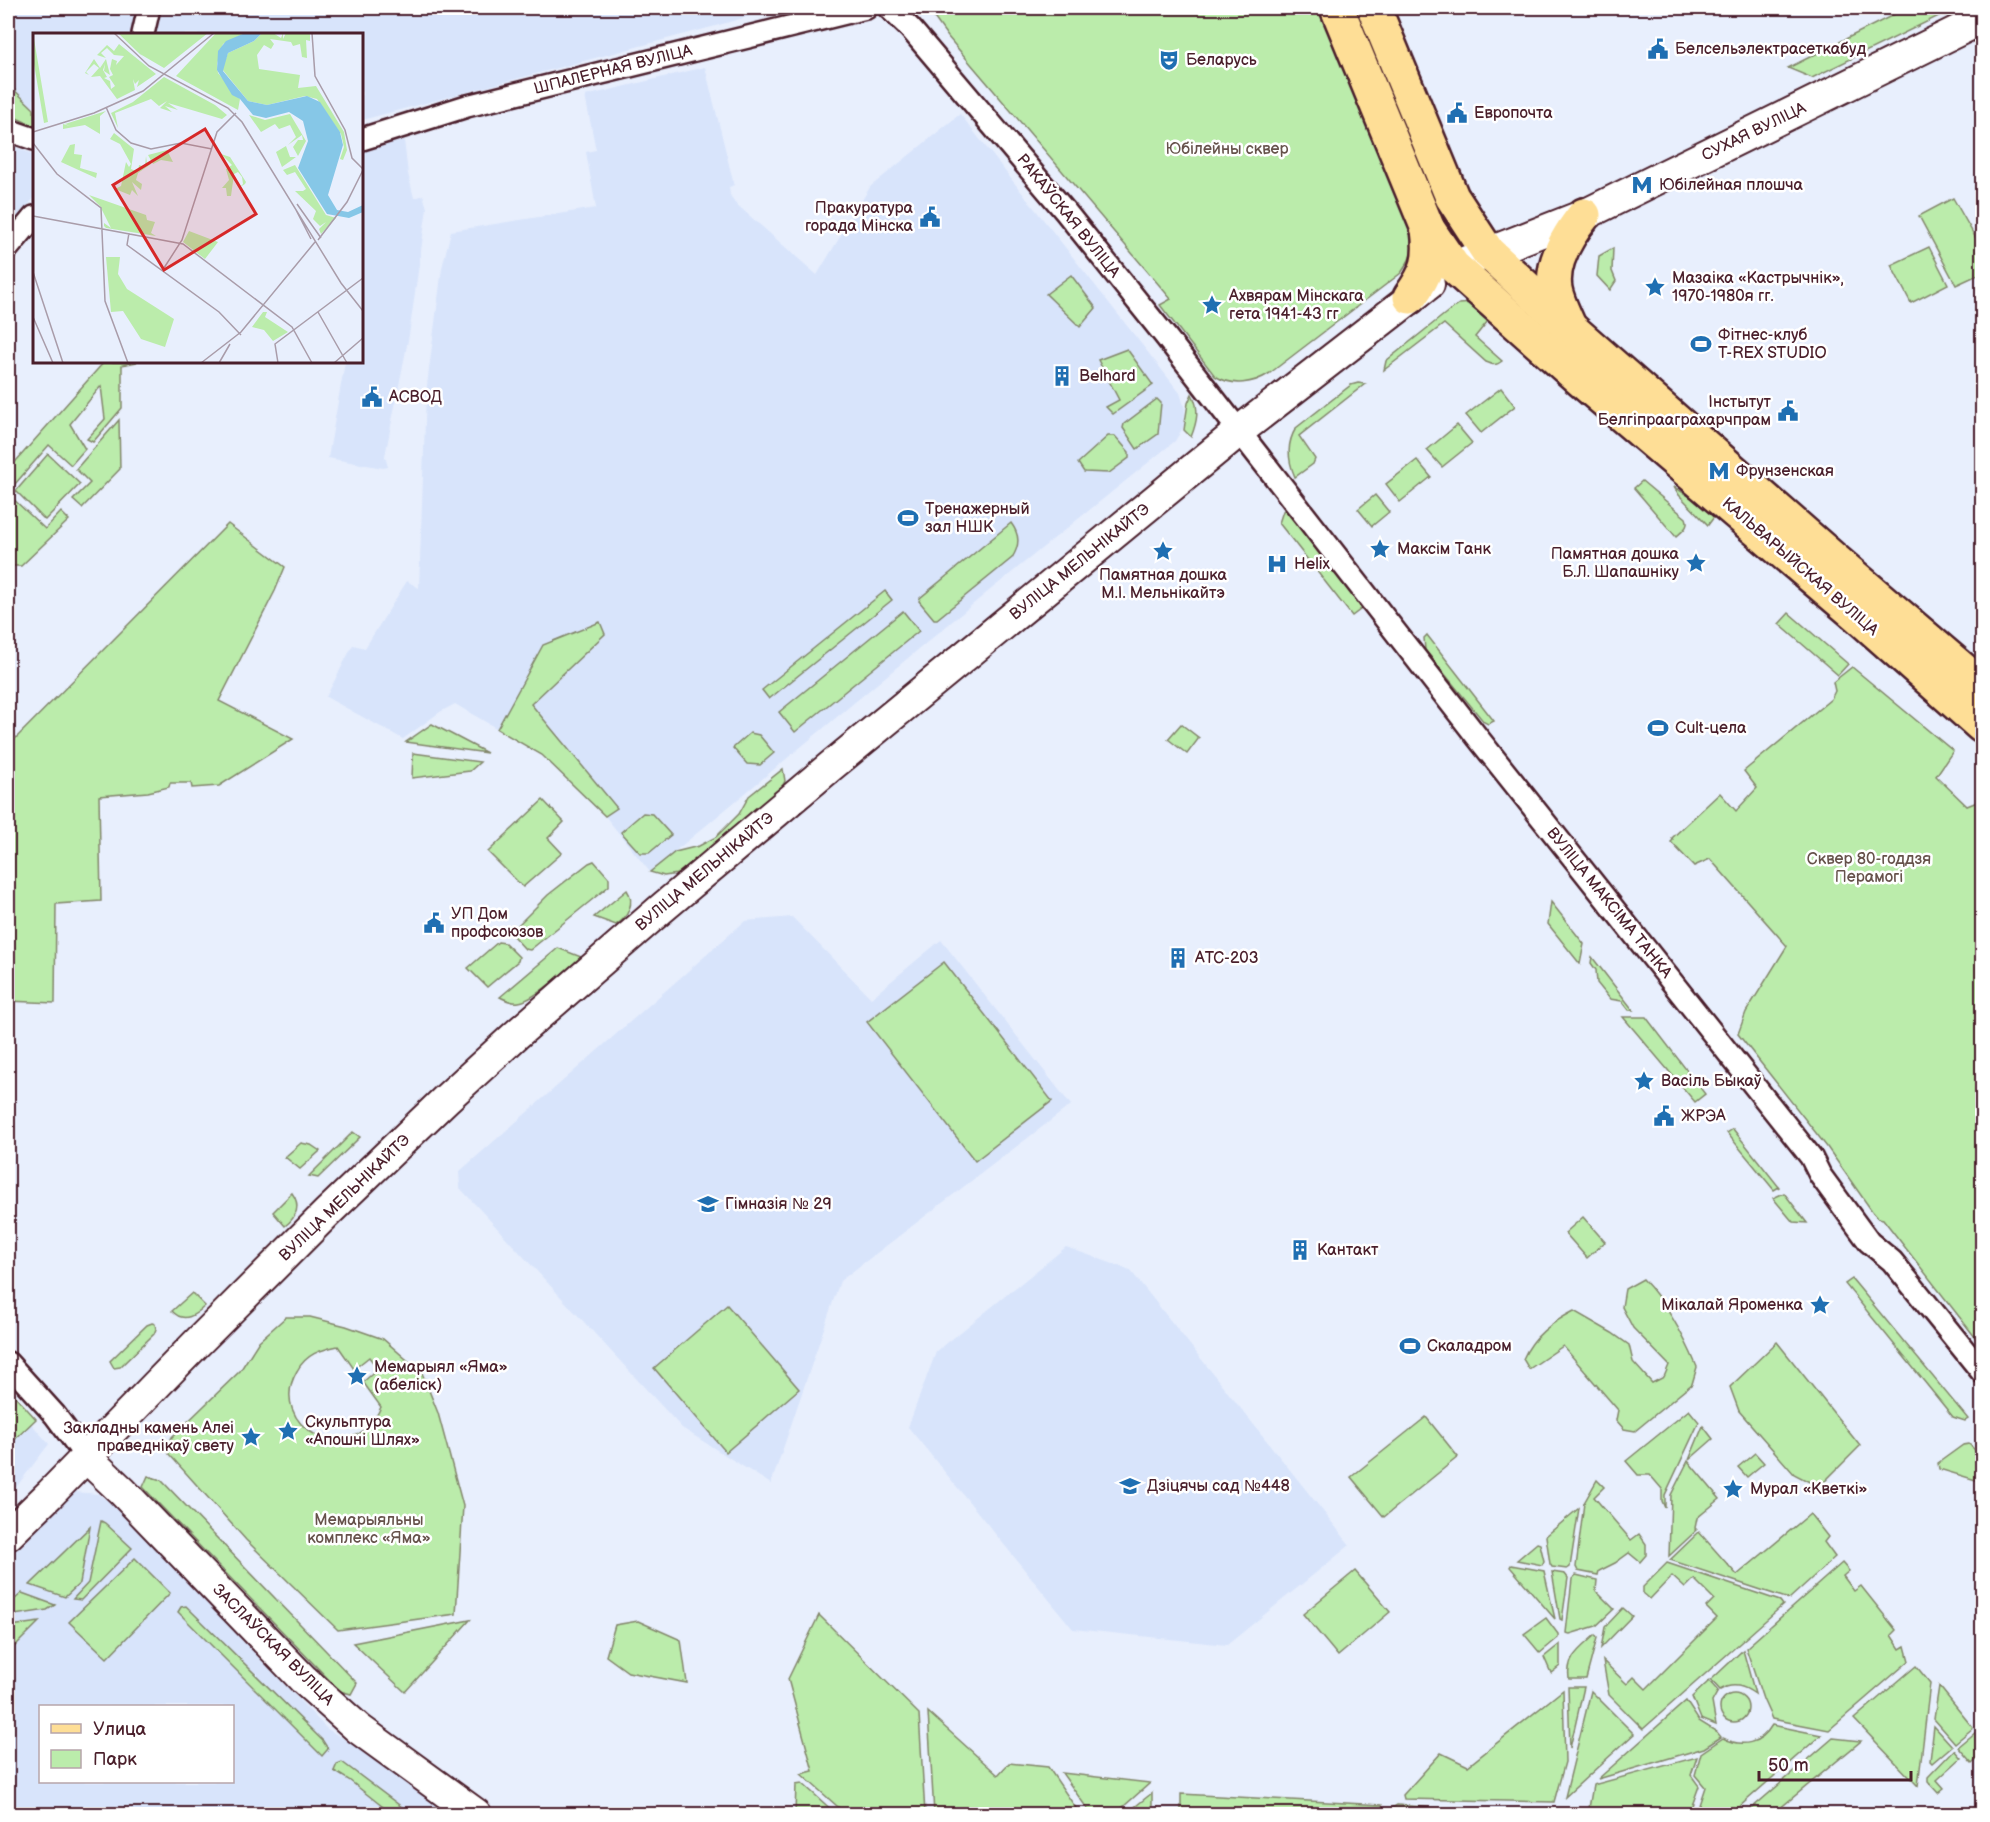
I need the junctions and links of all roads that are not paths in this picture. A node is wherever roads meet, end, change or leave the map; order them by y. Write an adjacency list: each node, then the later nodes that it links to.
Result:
1 (149, 8): 7 (street)
2 (867, 8): 10 (street, ШПАЛЕРНАЯ ВУЛІЦА)
3 (889, 8): 19 (street, РАКАЎСКАЯ ВУЛІЦА)
4 (1337, 8): 13 (main road)
5 (1374, 8): 15 (main road, КАЛЬВАРЫЙСКАЯ ВУЛІЦА)
6 (1983, 19): 11 (main road, СУХАЯ ВУЛІЦА)
7 (143, 33)
8 (8, 130): 9 (street)
9 (33, 139)
10 (363, 139)
11 (1584, 215): 15 (main road, СУХАЯ ВУЛІЦА); 18 (main road)
12 (33, 218): 14 (street)
13 (1428, 229): 16 (main road, КАЛЬВАРЫЙСКАЯ ВУЛІЦА); 17 (main road)
14 (8, 248)
15 (1488, 252): 16 (main road, СУХАЯ ВУЛІЦА); 18 (main road, КАЛЬВАРЫЙСКАЯ ВУЛІЦА)
16 (1454, 266): 17 (main road, ВУЛІЦА МЕЛЬНІКАЙТЭ); 21 (main road, КАЛЬВАРЫЙСКАЯ ВУЛІЦА)
17 (1410, 297): 19 (main road, ВУЛІЦА МЕЛЬНІКАЙТЭ)
18 (1569, 327): 20 (main road, КАЛЬВАРЫЙСКАЯ ВУЛІЦА)
19 (1238, 432): 23 (street, ВУЛІЦА МАКСІМА ТАНКА); 24 (main road, ВУЛІЦА МЕЛЬНІКАЙТЭ)
20 (1983, 686)
21 (1983, 726)
22 (8, 1363): 24 (street)
23 (1983, 1372)
24 (87, 1458): 25 (main road, ВУЛІЦА МЕЛЬНІКАЙТЭ); 26 (main road, ЗАСЛАЎСКАЯ ВУЛІЦА)
25 (8, 1535)
26 (476, 1815)

